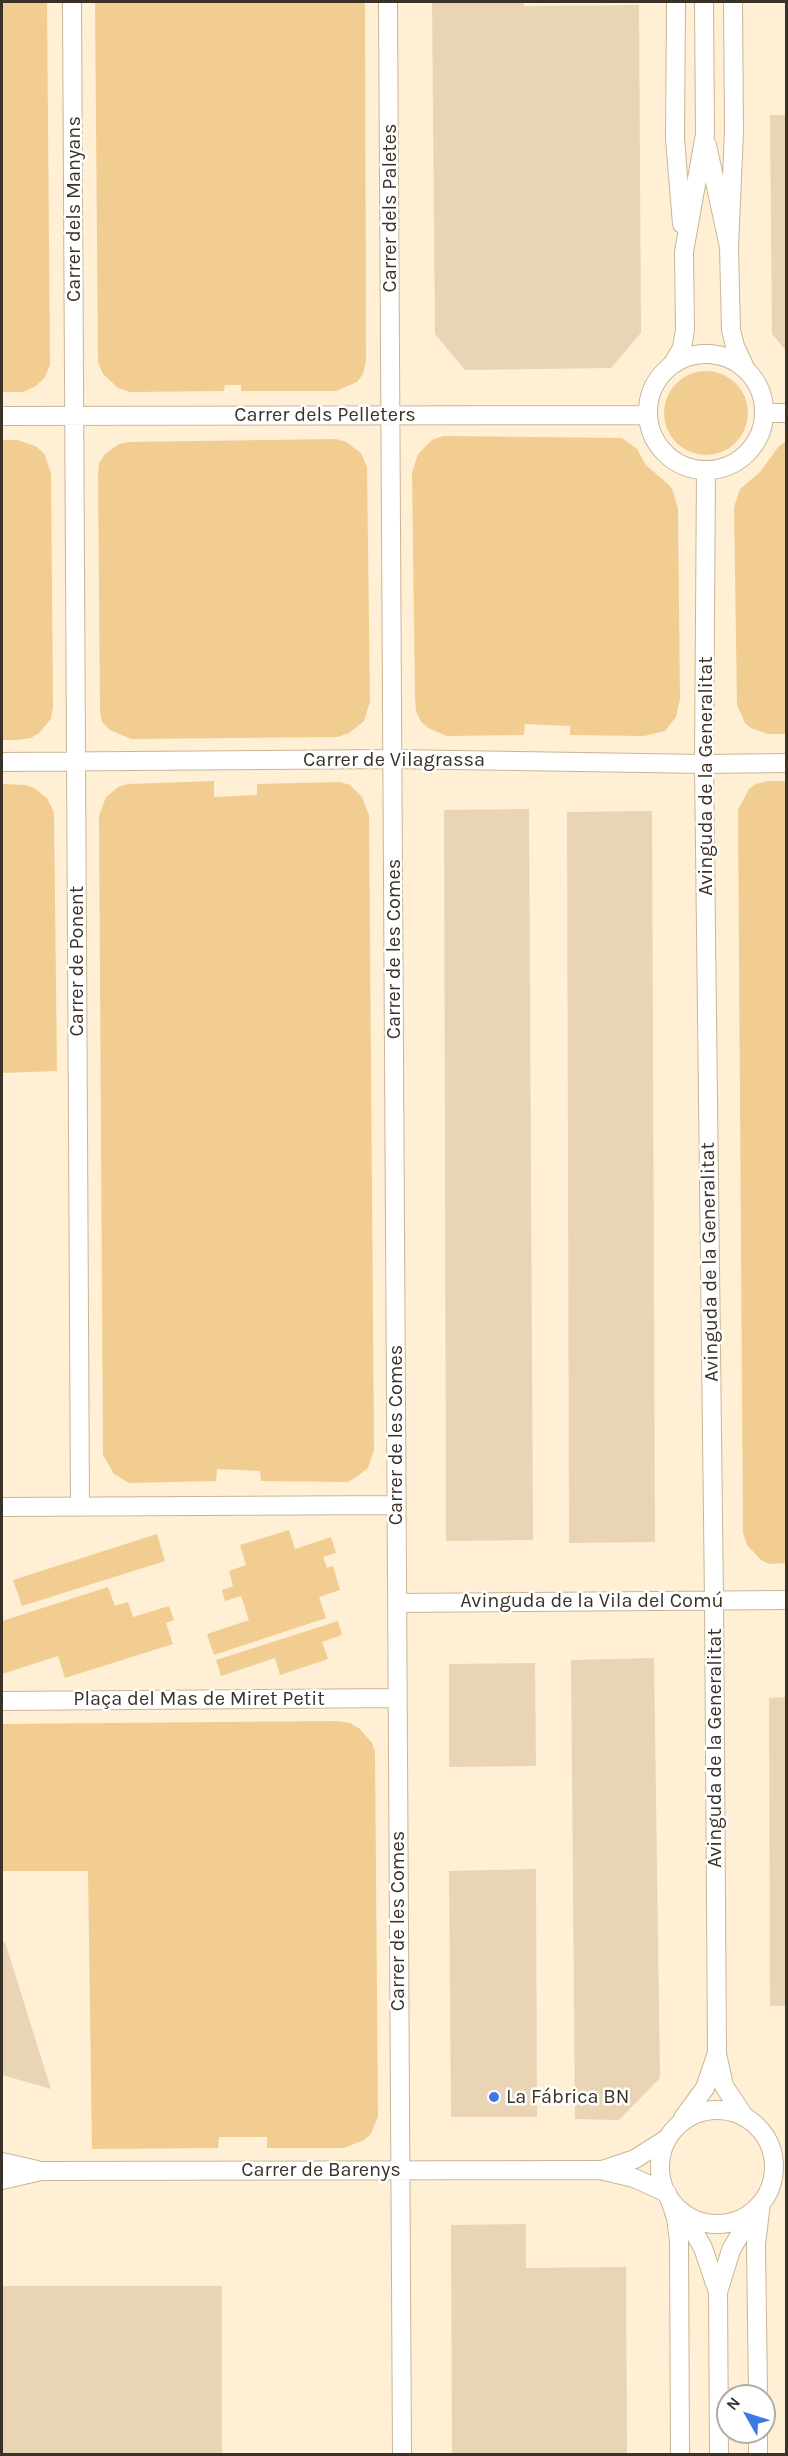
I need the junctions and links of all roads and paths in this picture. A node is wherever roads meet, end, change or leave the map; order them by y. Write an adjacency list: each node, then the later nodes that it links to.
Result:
1 (72, 2): 16 (street, Carrer dels Manyans)
2 (388, 2): 13 (street, Carrer dels Paletes)
3 (675, 2): 8 (street)
4 (704, 2): 6 (street)
5 (733, 2): 7 (street)
6 (705, 134): 7 (street); 8 (street)
7 (729, 247): 10 (street)
8 (684, 252): 9 (street)
9 (672, 365): 10 (street); 14 (street)
10 (746, 369): 11 (street)
11 (764, 413): 12 (street); 17 (street)
12 (786, 413)
13 (392, 414): 14 (street, Carrer dels Pelleters); 16 (street, Carrer dels Pelleters); 18 (street, Carrer de les Comes)
14 (648, 415): 17 (street)
15 (2, 416): 16 (street, Carrer dels Pelleters)
16 (75, 416): 20 (street, Carrer de Ponent)
17 (706, 470): 22 (street, Avinguda de la Generalitat)
18 (393, 759): 20 (street, Carrer de Vilagrassa); 22 (street, Carrer de Vilagrassa); 23 (street, Carrer de les Comes)
19 (2, 762): 20 (street, Carrer de Vilagrassa)
20 (76, 762): 25 (street, Carrer de Ponent)
21 (786, 763): 22 (street, Carrer de Vilagrassa)
22 (704, 764): 26 (street, Avinguda de la Generalitat)
23 (396, 1505): 25 (street); 28 (street, Carrer de les Comes)
24 (2, 1507): 25 (street)
25 (80, 1507)
26 (714, 1600): 27 (street, Avinguda de la Vila del Comú); 28 (street, Avinguda de la Vila del Comú); 31 (street, Avinguda de la Generalitat)
27 (786, 1600)
28 (398, 1603): 29 (street, Carrer de les Comes)
29 (397, 1698): 30 (street, Plaça del Mas de Miret Petit); 37 (street, Carrer de les Comes)
30 (2, 1701)
31 (717, 2054): 32 (street, Avinguda de la Generalitat); 34 (street, Avinguda de la Generalitat)
32 (744, 2116): 33 (street); 34 (street)
33 (760, 2128): 35 (street); 43 (street)
34 (670, 2134): 38 (street, Carrer de Barenys); 42 (street)
35 (786, 2153)
36 (2, 2162): 39 (street, Carrer de Barenys)
37 (400, 2169): 38 (street, Carrer de Barenys); 39 (street, Carrer de Barenys); 47 (street, Carrer de les Comes)
38 (600, 2170): 42 (street, Carrer de Barenys)
39 (41, 2171): 40 (street, Carrer de Barenys)
40 (2, 2180)
41 (786, 2180): 43 (street)
42 (668, 2195): 44 (street); 48 (street)
43 (761, 2202): 44 (street); 45 (street); 46 (street)
44 (684, 2214): 45 (street)
45 (718, 2292): 49 (street)
46 (758, 2384)
47 (402, 2454)
48 (680, 2454)
49 (719, 2454)

